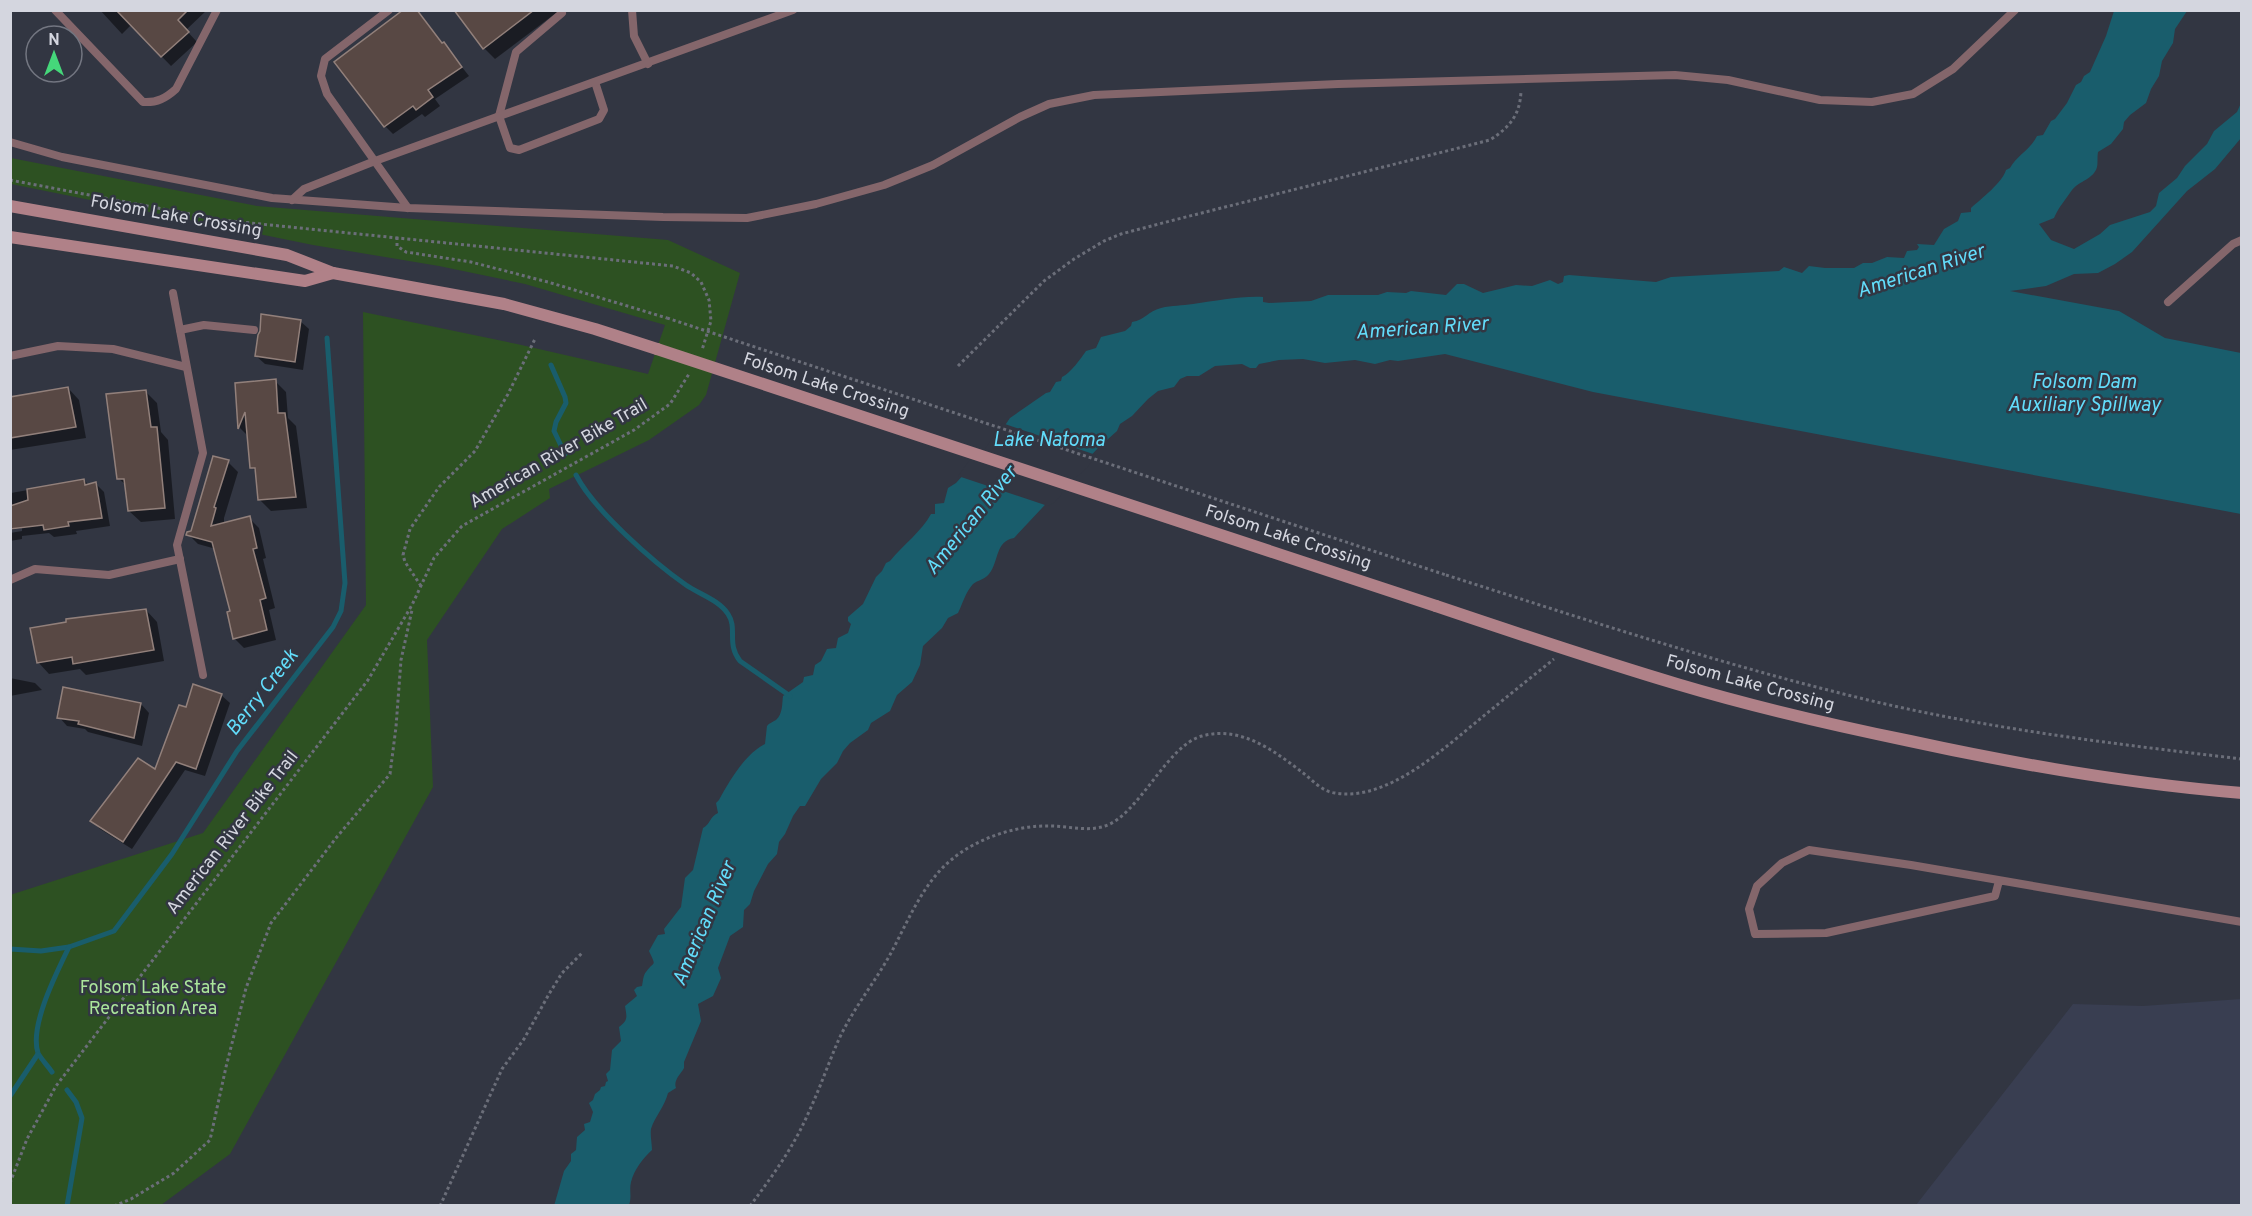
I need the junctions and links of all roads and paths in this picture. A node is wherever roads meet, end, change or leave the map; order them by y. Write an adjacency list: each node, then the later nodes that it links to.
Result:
1 (56, 10): 2 (lane)
2 (217, 10)
3 (389, 10): 13 (lane)
4 (632, 10): 8 (lane)
5 (793, 10): 8 (lane)
6 (2015, 10): 9 (lane)
7 (561, 12): 11 (lane)
8 (648, 64): 10 (lane)
9 (1522, 79): 17 (lane); 29 (path)
10 (595, 82): 11 (lane); 11 (lane)
11 (500, 116): 13 (lane)
12 (10, 142): 15 (lane)
13 (375, 161): 15 (lane); 17 (lane)
14 (10, 180): 19 (path)
15 (292, 200): 17 (lane)
16 (10, 206): 21 (main road, Folsom Lake Crossing)
17 (408, 208)
18 (10, 237): 21 (main road, Folsom Lake Crossing)
19 (397, 237): 27 (path); 38 (path, bridge)
20 (2241, 240): 23 (lane)
21 (333, 273): 36 (main road, Folsom Lake Crossing, bridge)
22 (173, 293): 24 (lane)
23 (2168, 302)
24 (180, 330): 25 (lane); 30 (lane)
25 (254, 330)
26 (535, 339): 34 (path)
27 (700, 355)
28 (10, 356): 30 (lane)
29 (958, 366)
30 (186, 367): 32 (lane)
31 (690, 373): 34 (path, American River Bike Trail)
32 (180, 559): 33 (lane); 37 (lane)
33 (10, 580)
34 (421, 586): 35 (path, American River Bike Trail)
35 (412, 605): 43 (path, American River Bike Trail); 44 (path)
36 (1566, 650): 39 (main road, Folsom Lake Crossing); 46 (path)
37 (203, 675)
38 (2241, 759)
39 (2241, 793)
40 (1999, 881): 40 (lane); 41 (lane)
41 (2241, 922)
42 (583, 952): 45 (path)
43 (10, 1183)
44 (114, 1206)
45 (440, 1206)
46 (750, 1206)

